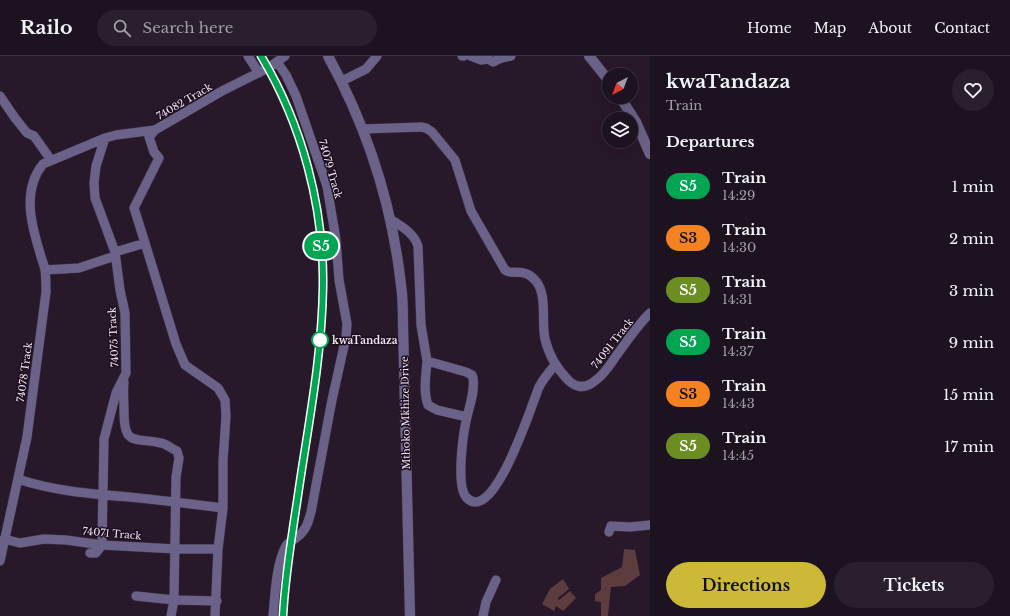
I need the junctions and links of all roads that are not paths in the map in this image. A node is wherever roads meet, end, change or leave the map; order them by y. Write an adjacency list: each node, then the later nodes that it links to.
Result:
1 (248, 56): 10 (street)
2 (285, 56): 8 (street, 74082 Track)
3 (328, 56): 11 (street, Mthoko Mkhize Drive)
4 (377, 56): 11 (street)
5 (471, 56): 6 (street)
6 (511, 56)
7 (589, 56): 9 (street)
8 (277, 62): 10 (street, 74082 Track); 47 (street, 74079 Track)
9 (602, 72)
10 (259, 73): 14 (street, 74082 Track)
11 (342, 81): 15 (street, Mthoko Mkhize Drive)
12 (0, 96): 18 (street)
13 (624, 104): 17 (street)
14 (155, 130): 16 (street, 74082 Track); 21 (street)
15 (363, 130): 20 (street, Mthoko Mkhize Drive); 26 (street, 74091 Track)
16 (105, 138): 18 (street, 74082 Track); 22 (street, 74075 Track)
17 (650, 154)
18 (52, 160): 19 (street, 74082 Track)
19 (32, 186): 23 (street, 74078 Track)
20 (390, 219): 25 (street); 48 (street, Mthoko Mkhize Drive)
21 (145, 243): 22 (street); 32 (street)
22 (115, 254): 23 (street); 27 (street, 74075 Track)
23 (45, 270): 29 (street, 74078 Track)
24 (650, 314): 26 (street, 74091 Track)
25 (427, 361): 28 (street); 28 (street)
26 (555, 365): 28 (street)
27 (126, 373): 30 (street, 74075 Track); 31 (street)
28 (467, 417)
29 (18, 479): 30 (street); 35 (street, 74078 Track)
30 (104, 495): 31 (street); 36 (street, 74075 Track)
31 (177, 502): 32 (street); 37 (street)
32 (223, 508): 38 (street)
33 (650, 525): 34 (street)
34 (609, 532)
35 (4, 539): 36 (street, 74071 Track); 40 (street, 74078 Track)
36 (102, 545): 37 (street, 74071 Track); 39 (street)
37 (176, 549): 38 (street, 74071 Track); 43 (street)
38 (218, 549): 44 (street)
39 (90, 554)
40 (0, 561)
41 (496, 580): 49 (street)
42 (136, 596): 43 (street)
43 (174, 600): 44 (street); 45 (street)
44 (217, 601): 46 (street)
45 (171, 616)
46 (215, 616)
47 (273, 616)
48 (410, 616)
49 (483, 616)

